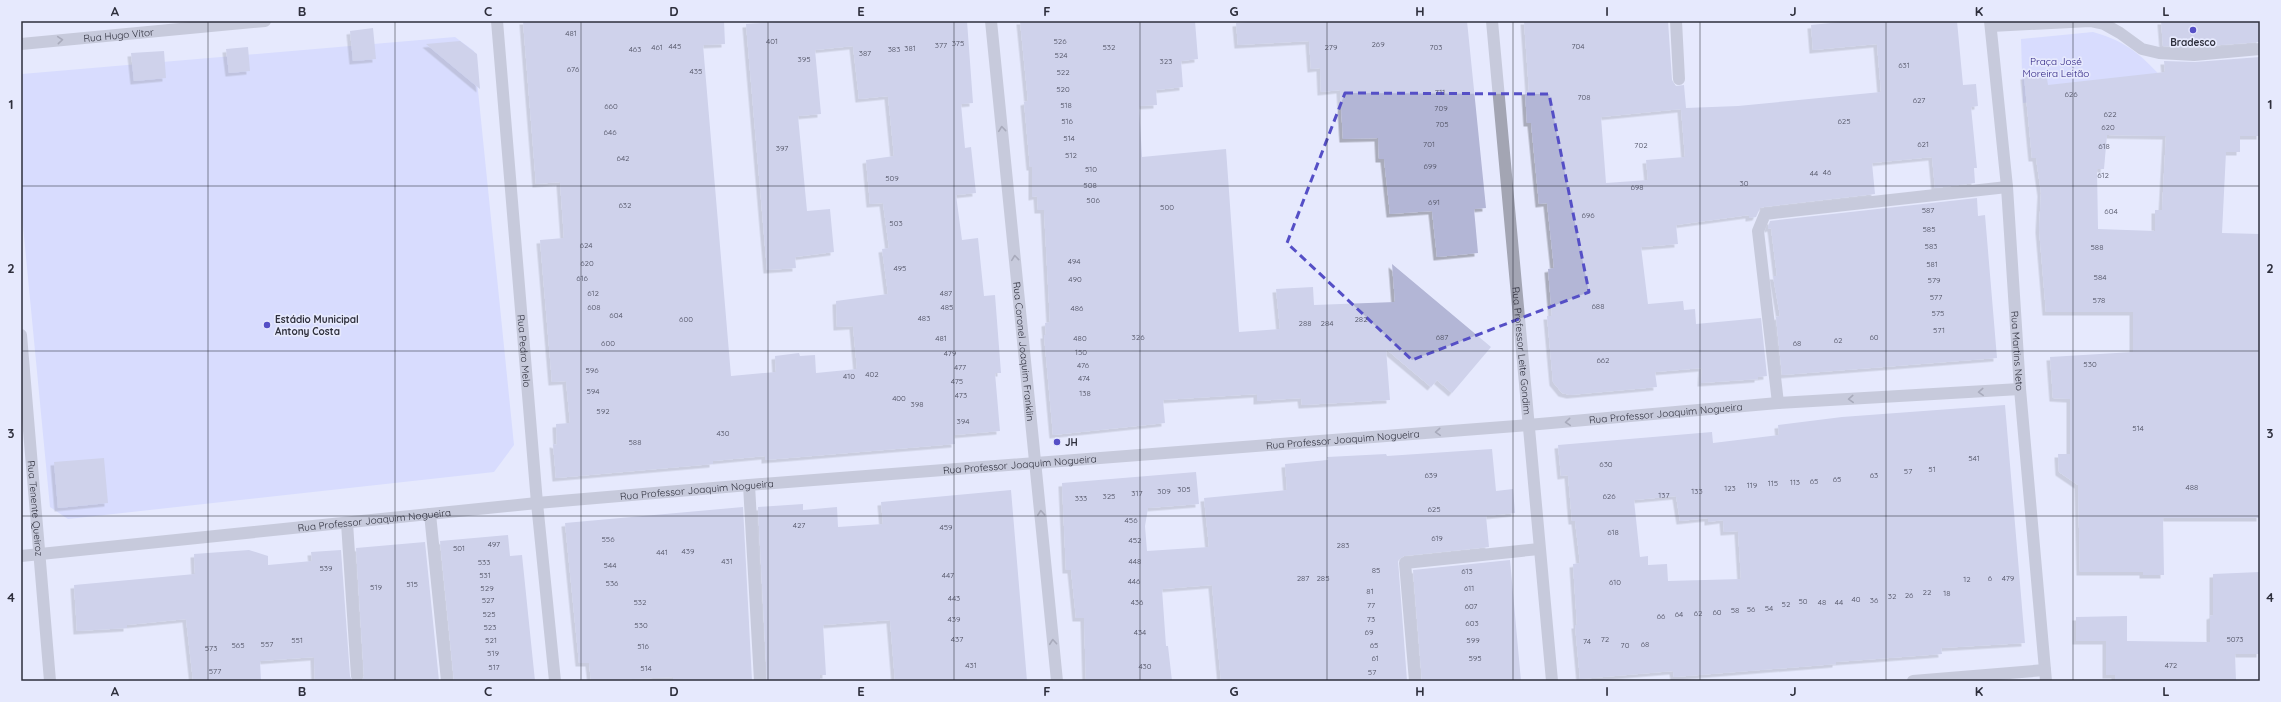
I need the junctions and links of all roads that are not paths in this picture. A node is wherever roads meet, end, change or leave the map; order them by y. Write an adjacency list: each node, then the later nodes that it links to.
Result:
1 (265, 21): 7 (street, Rua Hugo Vítor, one-way to 1)
2 (497, 21): 17 (street, Rua Pedro Melo)
3 (991, 21): 15 (street, Rua Coronel Joaquim Franklin, one-way to 3)
4 (1492, 21): 14 (street, Rua Professor Leite Gondim)
5 (1676, 21): 9 (street)
6 (1990, 23): 8 (street); 10 (street, Rua Martins Neto)
7 (21, 44)
8 (2260, 49)
9 (1679, 79)
10 (2007, 187): 12 (street, Rua Martins Neto); 13 (street)
11 (21, 335): 21 (street, Rua Tenente Queiroz)
12 (2020, 389): 13 (street, Rua Professor Joaquim Nogueira, one-way to 13); 23 (street, Rua Martins Neto)
13 (1778, 403): 14 (street, Rua Professor Joaquim Nogueira, one-way to 14)
14 (1528, 425): 15 (street, Rua Professor Joaquim Nogueira, one-way to 15); 20 (street, Rua Professor Leite Gondim)
15 (1036, 462): 16 (street, Rua Professor Joaquim Nogueira); 29 (street, Rua Coronel Joaquim Franklin, one-way to 15)
16 (749, 485): 17 (street, Rua Professor Joaquim Nogueira); 28 (street)
17 (537, 503): 18 (street, Rua Professor Joaquim Nogueira); 27 (street, Rua Pedro Melo)
18 (430, 514): 19 (street, Rua Professor Joaquim Nogueira); 26 (street)
19 (347, 523): 21 (street, Rua Professor Joaquim Nogueira); 24 (street)
20 (1539, 549): 30 (street); 31 (street, Rua Professor Leite Gondim)
21 (40, 554): 22 (street, Rua Professor Joaquim Nogueira); 25 (street, Rua Tenente Queiroz)
22 (21, 556)
23 (2045, 675): 32 (street)
24 (357, 676)
25 (50, 681)
26 (447, 681)
27 (555, 681)
28 (760, 681)
29 (1057, 681)
30 (1415, 681)
31 (1552, 681)
32 (1913, 681)

